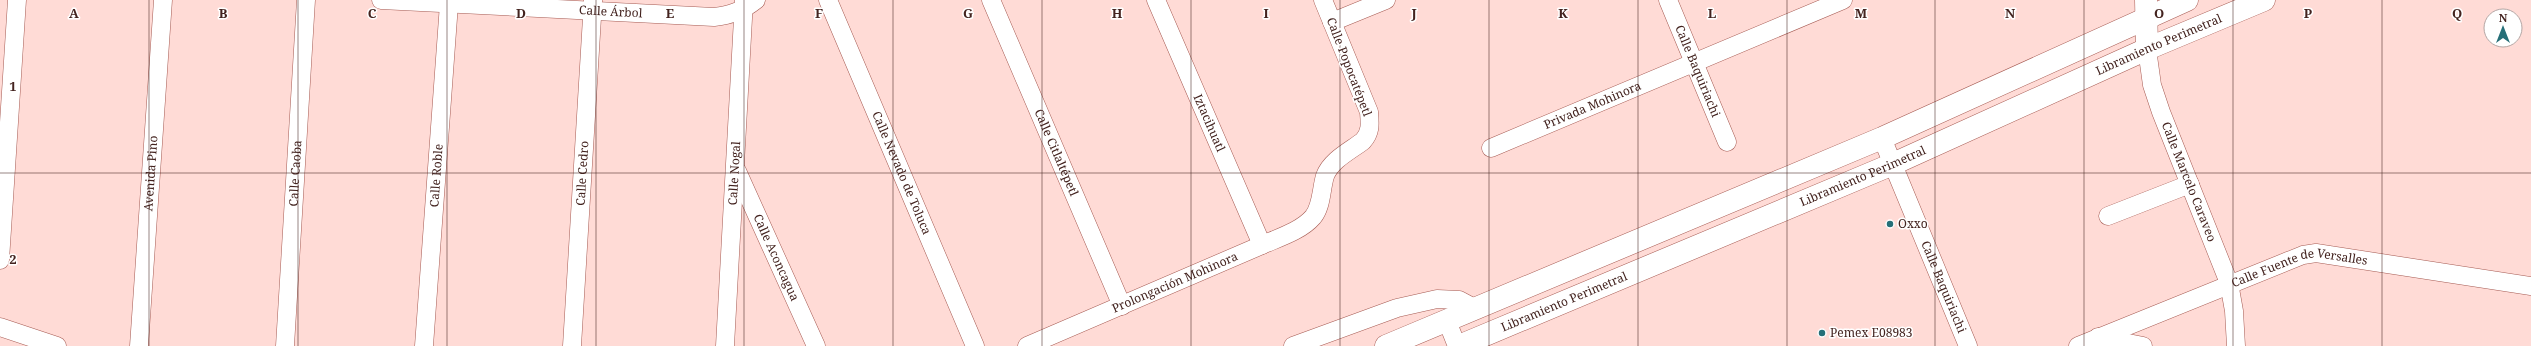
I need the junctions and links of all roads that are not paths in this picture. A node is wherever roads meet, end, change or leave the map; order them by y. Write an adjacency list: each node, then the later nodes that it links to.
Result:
1 (17, 0): 30 (street)
2 (163, 0): 39 (street, Avenida Pino)
3 (306, 0): 40 (street, Calle Caoba)
4 (381, 0): 15 (street, Calle Árbol)
5 (828, 0): 45 (street, Calle Nevado de Toluca)
6 (991, 0): 33 (street, Calle Citlaltépetl)
7 (1156, 0): 29 (street, Iztacihuatl)
8 (1323, 0): 18 (street, Calle Popocatépetl)
9 (1386, 0): 18 (street)
10 (1668, 0): 20 (street, Calle Baquiriachi)
11 (1843, 0): 20 (street)
12 (2187, 0): 17 (main road)
13 (2264, 0): 19 (main road, Libramiento Perimetral)
14 (748, 3): 16 (street, Calle Árbol); 25 (street, Calle Nogal)
15 (449, 4): 16 (street, Calle Árbol); 41 (street, Calle Roble)
16 (592, 6): 42 (street, Calle Cedro)
17 (2146, 9): 19 (main road, Calle Marcelo Caraveo); 21 (main road)
18 (1332, 22): 27 (street, Calle Popocatépetl)
19 (2147, 50): 24 (main road, Libramiento Perimetral); 26 (street, Calle Marcelo Caraveo)
20 (1694, 63): 22 (street, Calle Baquiriachi); 23 (street, Privada Mohinora)
21 (1882, 138): 24 (street, Calle Baquiriachi); 34 (main road)
22 (1727, 142)
23 (1491, 148)
24 (1893, 164): 49 (main road, Libramiento Perimetral); 50 (street, Calle Baquiriachi)
25 (736, 168): 43 (street, Calle Nogal); 44 (street, Calle Aconcagua)
26 (2190, 184): 28 (street); 31 (street, Calle Marcelo Caraveo)
27 (1317, 211): 29 (street, Prolongación Mohinora)
28 (2108, 216)
29 (1262, 245): 33 (street, Prolongación Mohinora)
30 (0, 260)
31 (2229, 283): 32 (street, Calle Fuente de Versalles); 37 (street, Calle Fuente de Versalles); 53 (street, Calle Marcelo Caraveo)
32 (2531, 286)
33 (1122, 306): 46 (street, Prolongación Mohinora)
34 (1476, 309): 35 (main road); 47 (street)
35 (1447, 321): 48 (main road); 49 (street)
36 (0, 327): 38 (street)
37 (2098, 337): 51 (street, Calle Fuente de Versalles); 52 (street)
38 (57, 346)
39 (139, 346)
40 (285, 346)
41 (424, 346)
42 (572, 346)
43 (725, 346)
44 (816, 346)
45 (975, 346)
46 (1027, 346)
47 (1293, 346)
48 (1386, 346)
49 (1458, 346)
50 (1968, 346)
51 (2078, 346)
52 (2143, 346)
53 (2236, 346)

